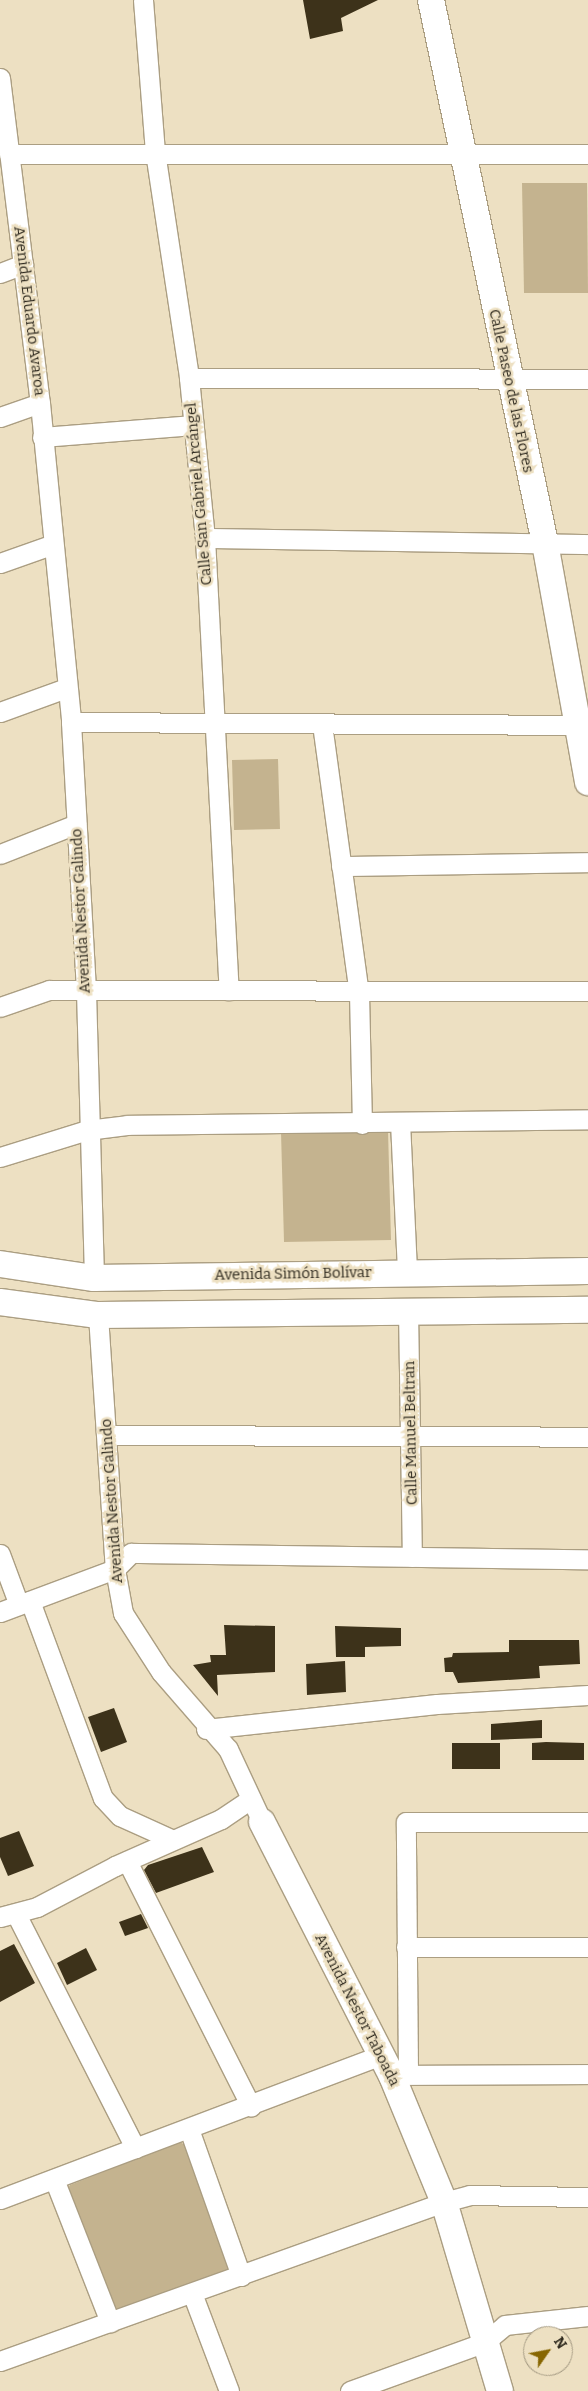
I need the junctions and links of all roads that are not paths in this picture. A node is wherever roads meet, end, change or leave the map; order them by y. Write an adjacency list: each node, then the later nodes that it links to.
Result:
1 (143, 0): 4 (street, Calle San Gabriel Arcángel)
2 (431, 0): 5 (street, Calle Paseo de las Flores)
3 (0, 78): 6 (street, Avenida Eduardo Avaroa)
4 (155, 152): 5 (street); 6 (street); 10 (street, Calle San Gabriel Arcángel)
5 (462, 153): 7 (street); 11 (street, Calle Paseo de las Flores)
6 (9, 154): 8 (street, Avenida Eduardo Avaroa)
7 (588, 154)
8 (23, 264): 9 (street); 13 (street, Avenida Eduardo Avaroa)
9 (0, 273)
10 (189, 378): 11 (street); 15 (street, Calle San Gabriel Arcángel)
11 (508, 378): 12 (street); 18 (street, Calle Paseo de las Flores)
12 (588, 379)
13 (40, 403): 14 (street); 16 (street, Avenida Eduardo Avaroa)
14 (0, 418)
15 (194, 425): 16 (street); 17 (street, Calle San Gabriel Arcángel)
16 (42, 437): 20 (street, Avenida Eduardo Avaroa)
17 (205, 538): 18 (street); 25 (street, Calle San Gabriel Arcángel)
18 (545, 543): 19 (street); 27 (street, Calle Paseo de las Flores)
19 (588, 544)
20 (51, 545): 21 (street); 22 (street, Avenida Nestor Galindo)
21 (0, 563)
22 (66, 688): 23 (street); 24 (street, Avenida Nestor Galindo)
23 (0, 712)
24 (71, 722): 25 (street); 29 (street, Avenida Nestor Galindo)
25 (214, 723): 26 (street); 33 (street, Calle San Gabriel Arcángel)
26 (322, 724): 27 (street); 32 (street)
27 (583, 725): 28 (street, Calle Paseo de las Flores)
28 (588, 782)
29 (76, 824): 30 (street); 34 (street, Avenida Nestor Galindo)
30 (0, 854)
31 (588, 862): 32 (street)
32 (341, 866): 36 (street)
33 (229, 990): 34 (street); 36 (street)
34 (86, 991): 37 (street); 41 (street, Avenida Nestor Galindo)
35 (588, 991): 36 (street)
36 (359, 993): 40 (street)
37 (0, 1007)
38 (588, 1119): 39 (street)
39 (400, 1122): 40 (street); 44 (street)
40 (362, 1124): 41 (street)
41 (87, 1130): 42 (street); 46 (street, Avenida Nestor Galindo)
42 (0, 1157)
43 (0, 1264): 46 (street, Avenida Simón Bolívar)
44 (407, 1271): 45 (street, Avenida Simón Bolívar); 46 (street, Avenida Simón Bolívar)
45 (588, 1271)
46 (94, 1278): 50 (street)
47 (0, 1302): 50 (street)
48 (408, 1309): 49 (street); 50 (street); 52 (street, Calle Manuel Beltran)
49 (588, 1310)
50 (98, 1315): 51 (street, Avenida Nestor Galindo)
51 (108, 1434): 52 (street); 57 (street, Avenida Nestor Galindo)
52 (412, 1435): 53 (street); 55 (street, Calle Manuel Beltran)
53 (588, 1437)
54 (0, 1554): 58 (street)
55 (412, 1557): 56 (street); 57 (street)
56 (588, 1559)
57 (115, 1569): 58 (street); 61 (street, Avenida Nestor Galindo)
58 (24, 1603): 59 (street); 64 (street)
59 (0, 1612)
60 (588, 1694): 61 (street)
61 (206, 1729): 62 (street, Avenida Nestor Galindo)
62 (257, 1811): 64 (street); 69 (street, Avenida Nestor Taboada)
63 (588, 1822): 67 (street)
64 (172, 1840): 65 (street)
65 (127, 1861): 66 (street); 71 (street)
66 (8, 1915): 73 (street)
67 (406, 1947): 68 (street); 69 (street)
68 (588, 1947)
69 (394, 2068): 70 (street); 71 (street); 77 (street, Avenida Nestor Taboada)
70 (588, 2074)
71 (251, 2106): 72 (street)
72 (189, 2129): 73 (street); 78 (street)
73 (135, 2148): 74 (street)
74 (54, 2179): 76 (street); 81 (street)
75 (588, 2197): 77 (street)
76 (0, 2199)
77 (444, 2202): 78 (street); 82 (street, Avenida Nestor Taboada)
78 (241, 2276): 79 (street)
79 (192, 2292): 81 (street); 84 (street)
80 (588, 2316): 82 (street)
81 (110, 2322): 83 (street)
82 (485, 2342): 85 (street); 86 (street, Avenida Nestor Taboada)
83 (0, 2362)
84 (229, 2391)
85 (350, 2391)
86 (500, 2391)

